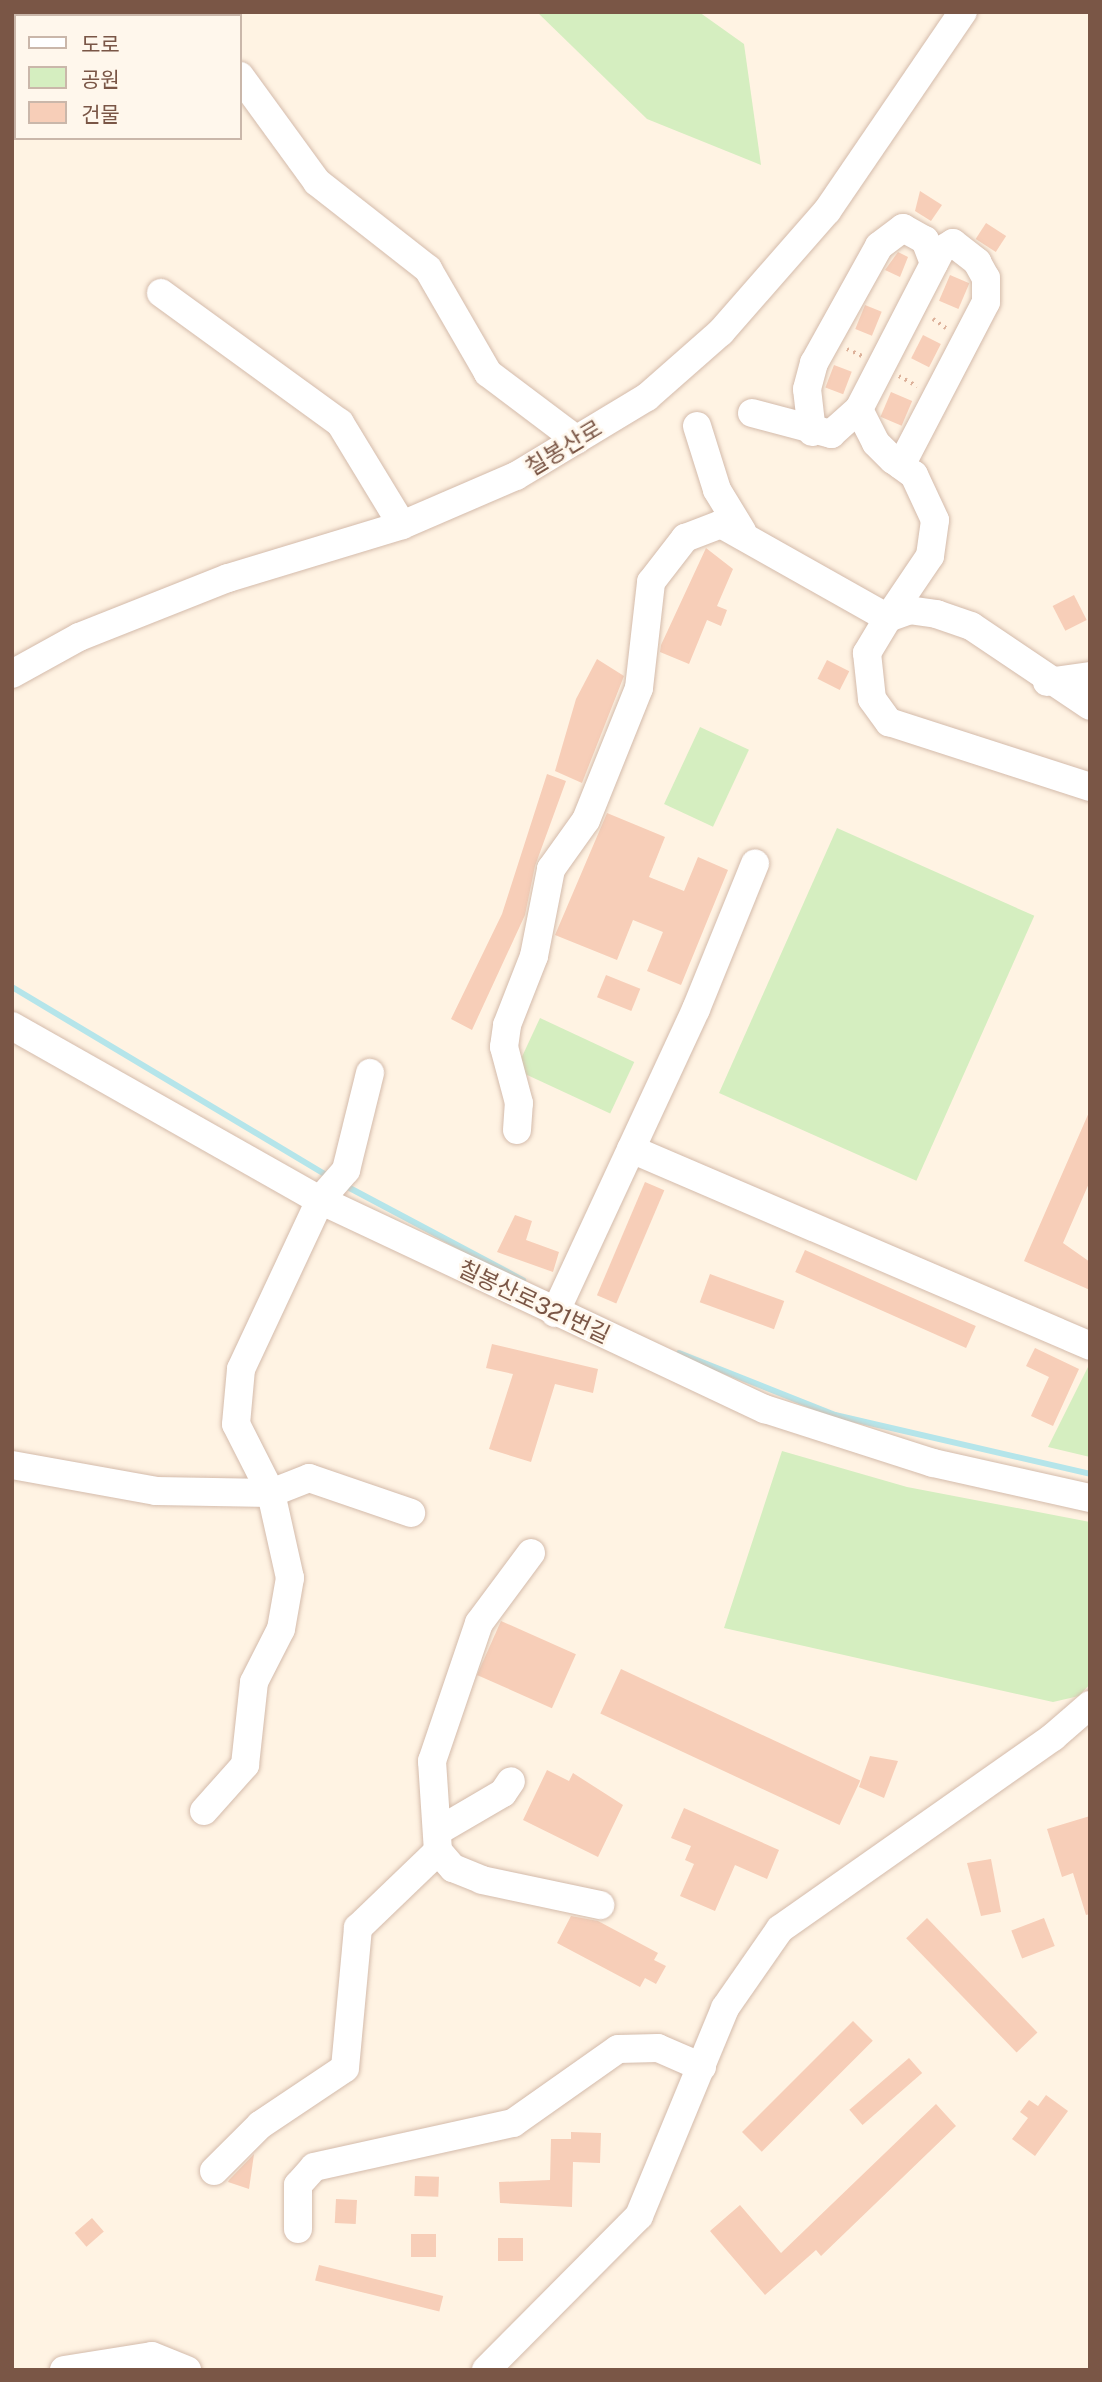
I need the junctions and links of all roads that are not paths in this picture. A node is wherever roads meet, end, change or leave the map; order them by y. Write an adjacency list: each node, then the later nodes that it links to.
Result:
1 (963, 12): 9 (street, 칠봉산로)
2 (242, 79): 9 (street)
3 (934, 263): 5 (street); 8 (street); 10 (street)
4 (161, 293): 11 (street)
5 (859, 409): 8 (street); 10 (street)
6 (752, 413): 8 (street)
7 (697, 426): 12 (street)
8 (812, 432)
9 (577, 440): 11 (street, 칠봉산로)
10 (901, 465): 13 (street)
11 (402, 525): 14 (street, 칠봉산로)
12 (742, 531): 13 (street); 22 (street)
13 (888, 618): 16 (street); 18 (street)
14 (12, 674)
15 (1090, 676): 16 (street)
16 (1047, 681): 17 (street)
17 (1090, 706)
18 (1090, 787)
19 (755, 864): 23 (street)
20 (12, 1026): 24 (street, 칠봉산로321번길)
21 (370, 1073): 24 (street)
22 (517, 1130)
23 (631, 1149): 25 (street); 26 (street)
24 (333, 1187): 25 (street, 칠봉산로321번길); 28 (street)
25 (555, 1313): 29 (street, 칠봉산로321번길)
26 (1090, 1346)
27 (12, 1465): 28 (street)
28 (271, 1493): 30 (street); 34 (street)
29 (1090, 1498)
30 (411, 1513)
31 (531, 1553): 35 (street)
32 (1090, 1705): 37 (street)
33 (511, 1781): 35 (street)
34 (204, 1811)
35 (438, 1841): 36 (street); 38 (street)
36 (600, 1905)
37 (702, 2067): 39 (street); 42 (street)
38 (214, 2171)
39 (298, 2229)
40 (64, 2370): 41 (street)
41 (187, 2370)
42 (486, 2370)

